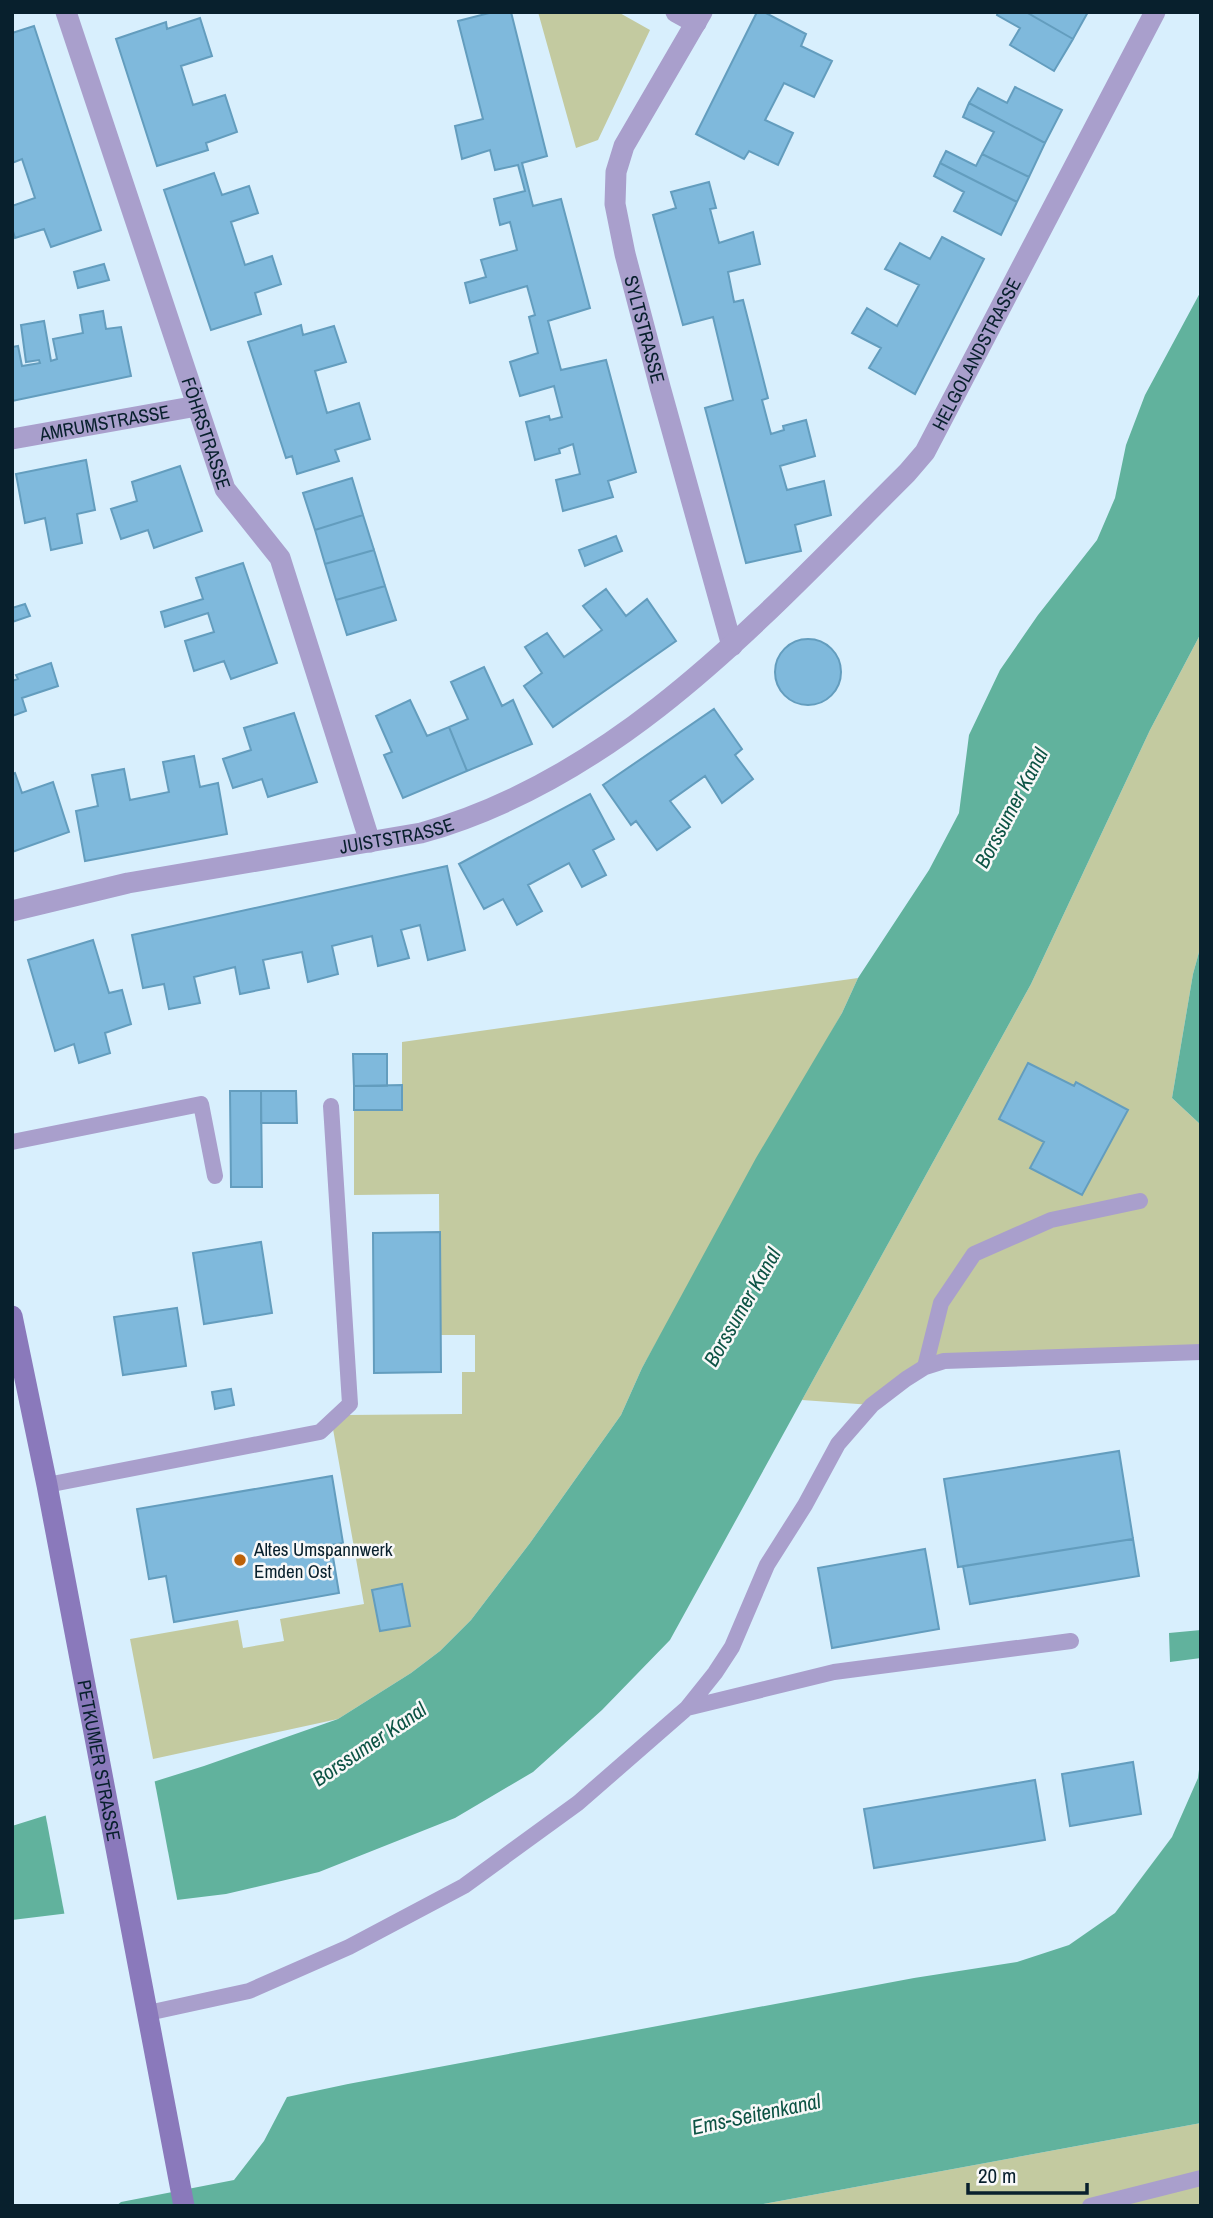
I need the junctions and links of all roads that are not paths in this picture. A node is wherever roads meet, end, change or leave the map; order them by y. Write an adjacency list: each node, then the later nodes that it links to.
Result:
1 (66, 12): 5 (street, FÖHRSTRASSE)
2 (676, 12): 4 (street)
3 (1155, 12): 7 (street, HELGOLANDSTRASSE)
4 (699, 18): 7 (street, SYLTSTRASSE)
5 (197, 406): 6 (street, AMRUMSTRASSE); 8 (street, FÖHRSTRASSE)
6 (12, 439)
7 (732, 646): 8 (street, JUISTSTRASSE)
8 (370, 842): 9 (street, JUISTSTRASSE)
9 (12, 911)
10 (331, 1106): 17 (lane)
11 (12, 1142): 12 (lane)
12 (215, 1176)
13 (1140, 1201): 16 (lane)
14 (12, 1316): 17 (main road, PETKUMER STRASSE)
15 (1201, 1352): 16 (lane)
16 (926, 1367): 19 (lane)
17 (47, 1485): 20 (main road, PETKUMER STRASSE)
18 (1071, 1642): 19 (lane)
19 (687, 1708): 20 (lane)
20 (148, 2013): 22 (main road, PETKUMER STRASSE)
21 (1201, 2178): 23 (lane)
22 (184, 2206)
23 (1090, 2206)

